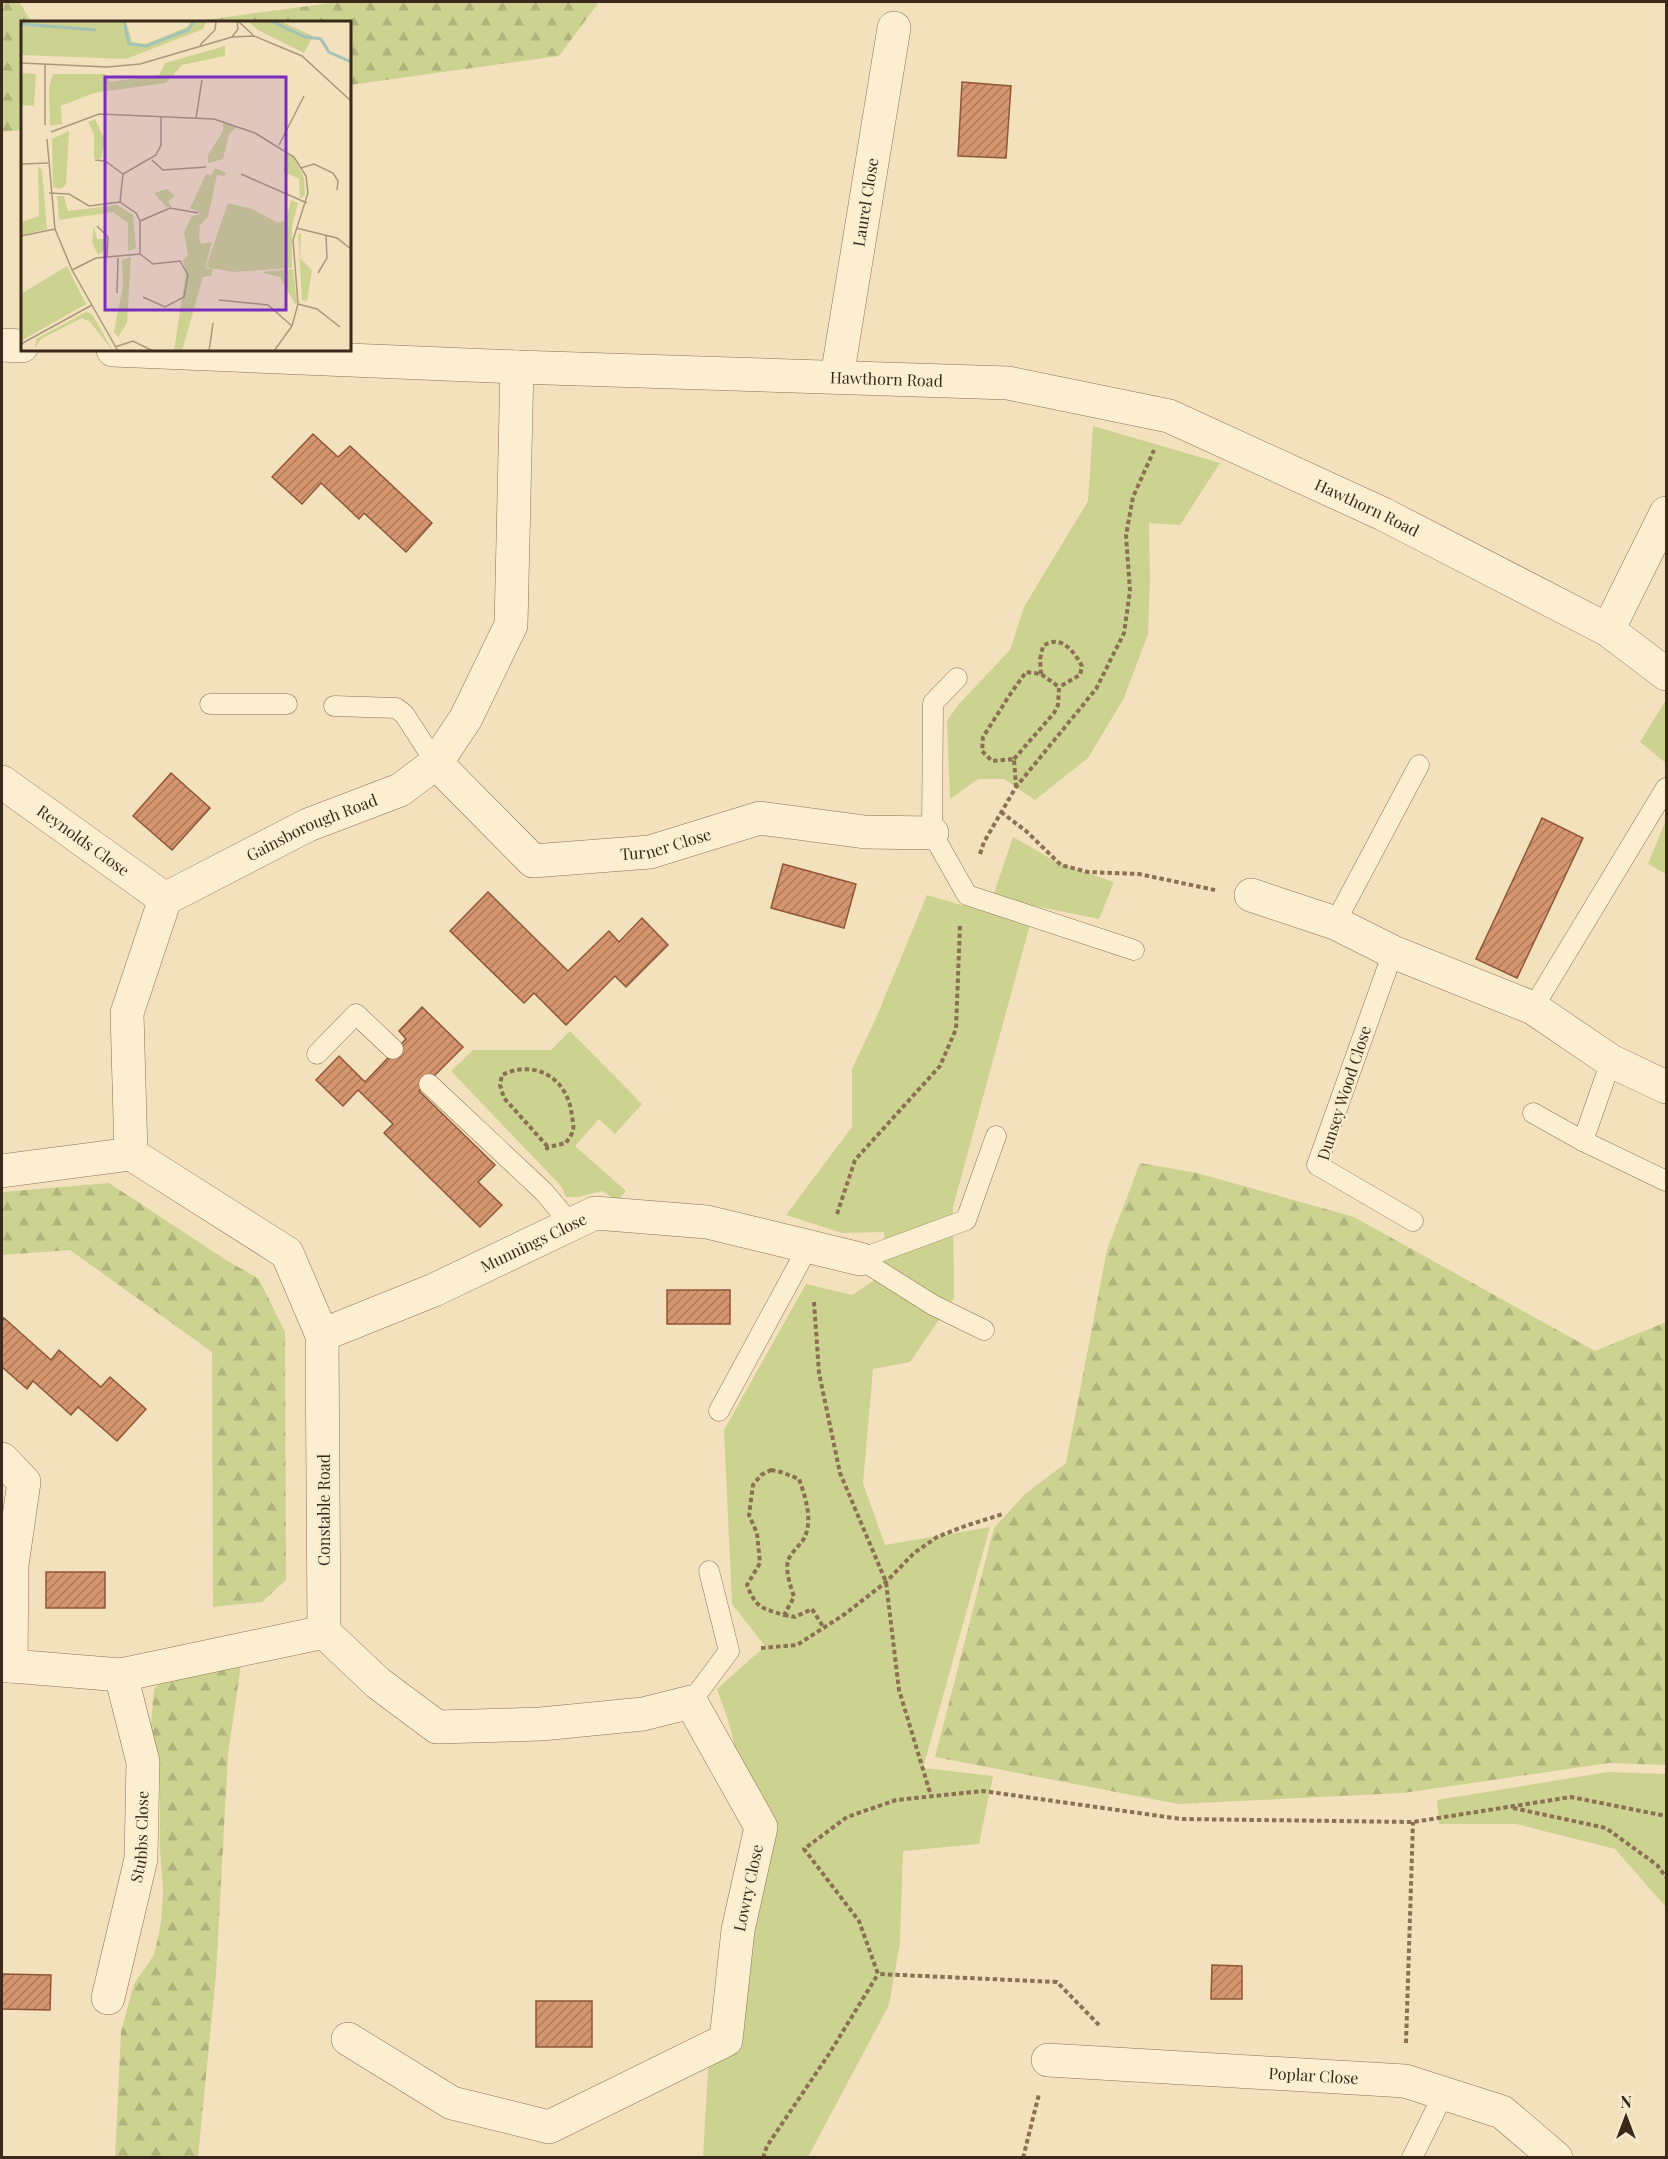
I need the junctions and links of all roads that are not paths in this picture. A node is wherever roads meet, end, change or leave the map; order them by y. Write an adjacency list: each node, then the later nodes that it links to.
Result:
1 (894, 28): 6 (street, Laurel Close)
2 (2, 345): 3 (street)
3 (21, 346)
4 (137, 351): 5 (street, Hawthorn Road)
5 (518, 367): 6 (street, Hawthorn Road); 14 (street, Gainsborough Road)
6 (837, 377): 8 (street, Hawthorn Road)
7 (1666, 513): 8 (street)
8 (1608, 630): 9 (street, Hawthorn Road)
9 (1666, 674)
10 (957, 678): 18 (lane)
11 (210, 704): 12 (lane)
12 (287, 704)
13 (334, 706): 14 (lane)
14 (436, 763): 18 (street, Turner Close); 20 (street, Gainsborough Road)
15 (1419, 765): 21 (lane)
16 (2, 782): 20 (street, Reynolds Close)
17 (1666, 788): 24 (lane)
18 (932, 833): 22 (lane)
19 (1251, 895): 21 (street)
20 (165, 899): 33 (street)
21 (1335, 922): 23 (street)
22 (1134, 950)
23 (1393, 952): 24 (street); 36 (lane, Dunsey Wood Close)
24 (1533, 1008): 27 (street)
25 (393, 1049): 26 (lane)
26 (317, 1054)
27 (1611, 1060): 29 (street); 32 (lane)
28 (429, 1084): 37 (lane)
29 (1666, 1087)
30 (1533, 1113): 32 (lane)
31 (996, 1136): 39 (lane)
32 (1583, 1141): 35 (lane)
33 (131, 1154): 34 (street); 41 (street, Constable Road)
34 (2, 1171)
35 (1666, 1181)
36 (1413, 1221)
37 (571, 1224): 38 (street, Munnings Close); 41 (street, Munnings Close)
38 (817, 1249): 39 (street, Munnings Close); 42 (lane)
39 (860, 1259): 40 (lane)
40 (984, 1330)
41 (322, 1335): 45 (street, Constable Road)
42 (719, 1411)
43 (2, 1460): 46 (street)
44 (709, 1571): 48 (lane)
45 (324, 1632): 47 (street); 48 (street)
46 (6, 1666): 47 (street)
47 (121, 1675): 49 (street, Stubbs Close)
48 (691, 1702): 50 (street, Lowry Close)
49 (108, 1998)
50 (348, 2039)
51 (1048, 2060): 52 (street, Poplar Close)
52 (1444, 2093): 53 (lane); 54 (street, Poplar Close)
53 (1412, 2157)
54 (1556, 2157)

